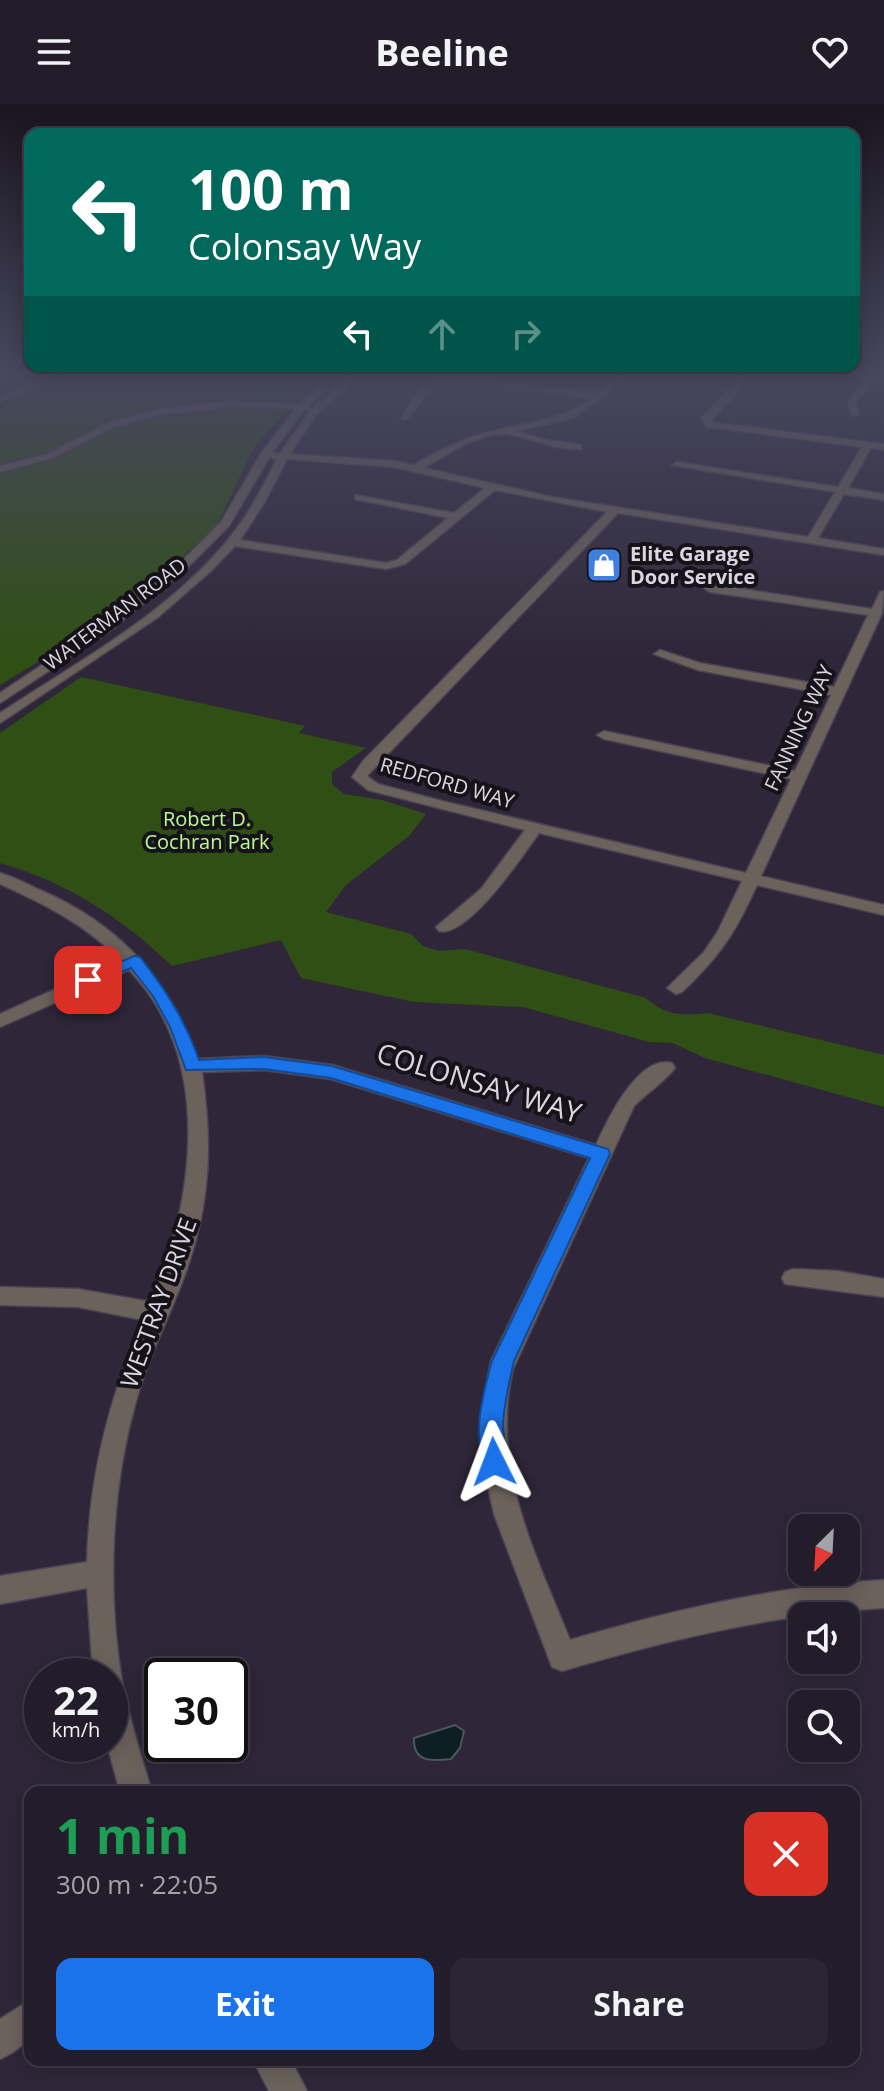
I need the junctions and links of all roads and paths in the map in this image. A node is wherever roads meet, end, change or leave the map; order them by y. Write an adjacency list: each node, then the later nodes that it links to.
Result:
1 (257, 469): 20 (street, WATERMAN ROAD)
2 (278, 469): 13 (street, WATERMAN ROAD)
3 (419, 469): 6 (street)
4 (701, 469): 7 (street)
5 (855, 469): 7 (street)
6 (492, 487): 10 (street); 11 (street)
7 (842, 491): 9 (street); 12 (street)
8 (359, 497): 11 (street)
9 (884, 497)
10 (615, 510): 12 (street); 24 (street, REDFORD WAY)
11 (454, 516): 13 (street)
12 (812, 540): 14 (street)
13 (232, 542): 21 (street, WATERMAN ROAD)
14 (884, 552)
15 (710, 588): 17 (street)
16 (884, 595): 17 (street, FANNING WAY)
17 (876, 613): 19 (street, FANNING WAY)
18 (660, 654): 19 (street)
19 (838, 692): 23 (street, FANNING WAY)
20 (0, 699)
21 (0, 719)
22 (604, 735): 23 (street)
23 (799, 776): 26 (street, FANNING WAY)
24 (535, 828): 26 (street, REDFORD WAY); 28 (street)
25 (0, 878): 29 (street, WESTRAY DRIVE)
26 (751, 879): 27 (street, REDFORD WAY); 30 (street, FANNING WAY)
27 (884, 910)
28 (445, 927)
29 (134, 961): 31 (street); 32 (street, WESTRAY DRIVE)
30 (676, 988)
31 (0, 1021)
32 (193, 1066): 34 (street, COLONSAY WAY); 38 (street, WESTRAY DRIVE)
33 (665, 1068): 34 (street)
34 (601, 1154): 41 (street, COLONSAY WAY)
35 (793, 1278): 36 (street)
36 (884, 1288)
37 (0, 1296): 38 (street)
38 (157, 1313): 39 (street, WESTRAY DRIVE)
39 (99, 1573): 40 (street); 42 (street, WESTRAY DRIVE)
40 (0, 1590)
41 (884, 1594)
42 (106, 1658)
43 (127, 1762): 44 (street)
44 (134, 1786)
45 (24, 2022): 46 (street)
46 (0, 2041)
47 (274, 2066): 48 (street)
48 (289, 2091)

